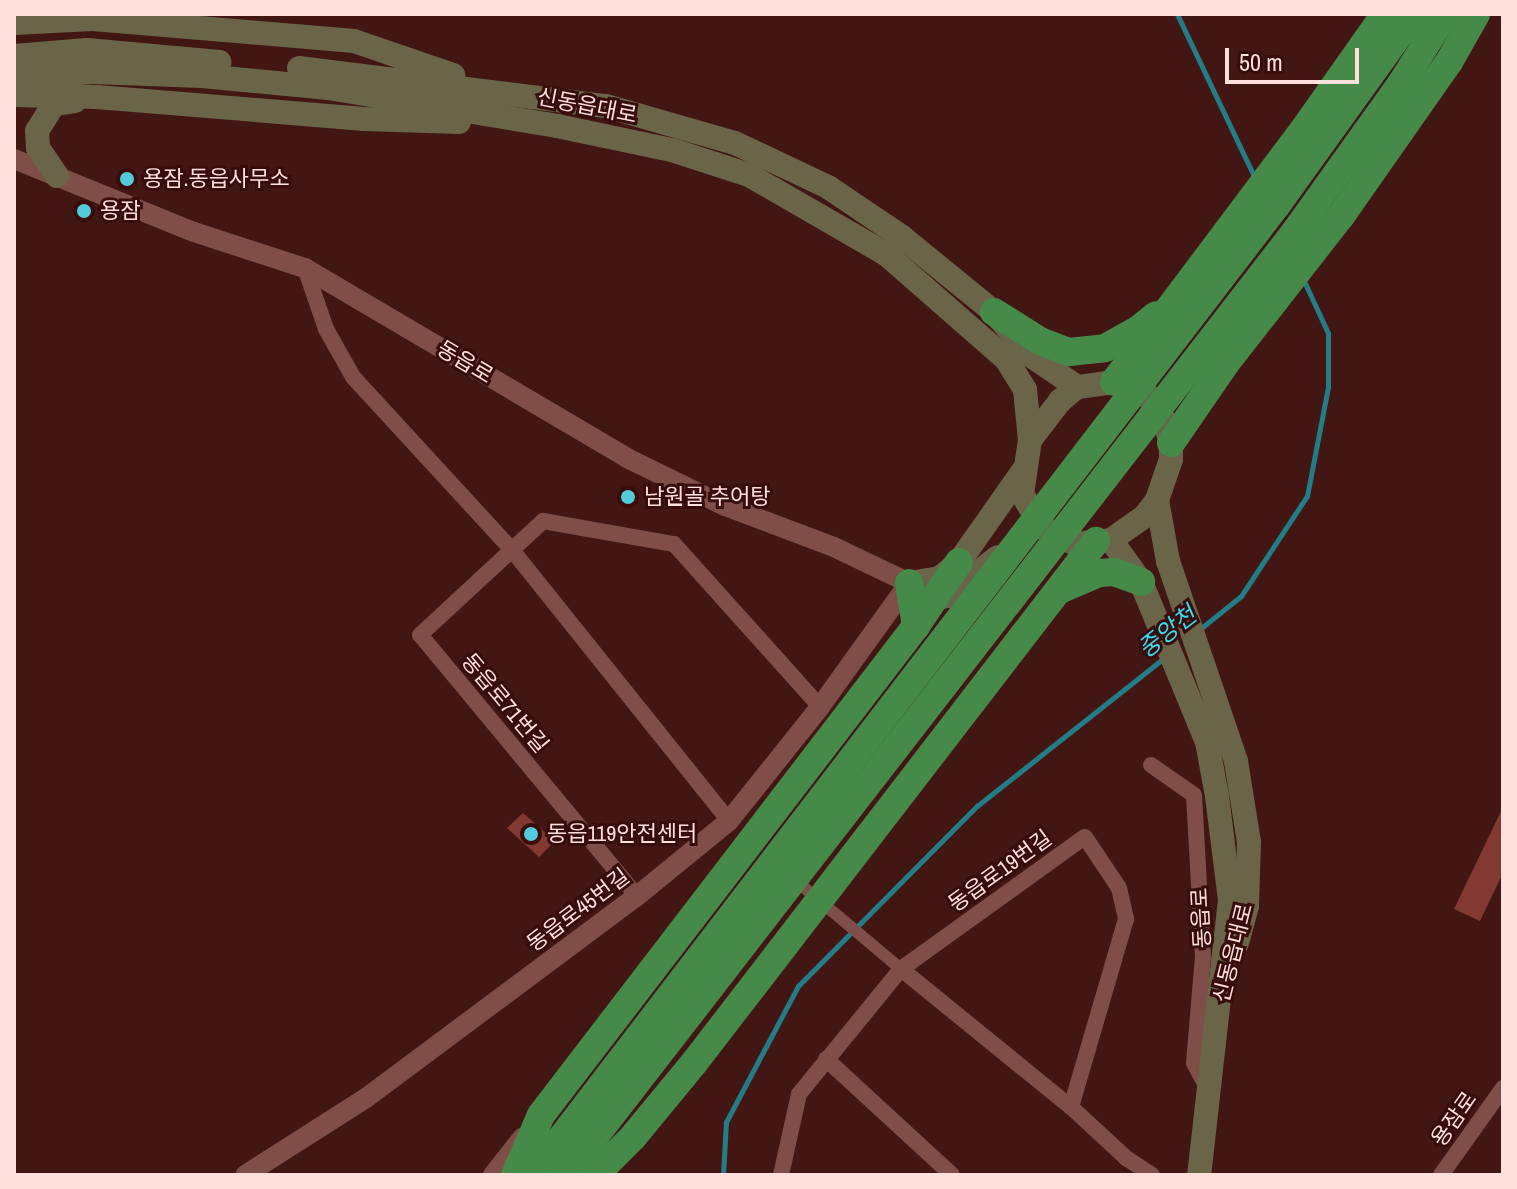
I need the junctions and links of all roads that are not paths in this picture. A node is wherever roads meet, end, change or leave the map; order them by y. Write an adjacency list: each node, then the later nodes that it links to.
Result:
1 (1385, 14): 15 (highway)
2 (1414, 14): 45 (highway)
3 (1445, 14): 45 (highway)
4 (1476, 14): 20 (highway)
5 (14, 23): 8 (main road)
6 (14, 56): 8 (main road, 신동읍대로)
7 (14, 78): 11 (main road, 신동읍대로)
8 (501, 91): 16 (main road, 신동읍대로)
9 (14, 95): 10 (main road)
10 (97, 97): 11 (main road); 13 (main road)
11 (557, 126): 19 (main road, 신동읍대로)
12 (15, 160): 13 (street, 동읍로)
13 (57, 176): 14 (street, 동읍로)
14 (305, 268): 25 (street); 28 (street, 동읍로)
15 (1186, 288): 16 (highway); 17 (highway)
16 (994, 312): 18 (main road, 신동읍대로)
17 (1114, 382): 18 (main road); 20 (main road)
18 (1077, 387): 19 (main road)
19 (1030, 440): 21 (main road)
20 (1171, 443): 22 (main road)
21 (1023, 471): 23 (main road); 26 (main road)
22 (1157, 500): 24 (main road); 33 (main road, 신동읍대로)
23 (1042, 527): 24 (main road); 30 (main road)
24 (1104, 540): 27 (main road, 신동읍대로); 29 (highway)
25 (512, 550): 32 (street, 동읍로71번길); 35 (street); 36 (street, 동읍로71번길)
26 (959, 562): 28 (main road); 30 (highway)
27 (1141, 582): 29 (highway); 33 (main road, 신동읍대로)
28 (909, 583): 30 (main road); 31 (highway); 32 (street, 동읍로45번길)
29 (1061, 589): 37 (highway)
30 (937, 598): 31 (highway)
31 (916, 626): 35 (highway)
32 (820, 707): 35 (street, 동읍로45번길)
33 (1218, 737): 39 (main road, 신동읍대로)
34 (1151, 765): 42 (street, 동읍로)
35 (739, 831): 36 (street, 동읍로45번길); 37 (street); 44 (highway)
36 (637, 896): 47 (street, 동읍로45번길)
37 (826, 905): 38 (street); 46 (highway)
38 (897, 966): 40 (street, 동읍로19번길); 43 (street); 43 (street, 동읍로19번길)
39 (1218, 1015): 42 (main road, 동읍로)
40 (826, 1059): 54 (street, 동읍로19번길); 55 (street)
41 (1503, 1088): 58 (street, 용잠로)
42 (1208, 1089): 57 (main road, 동읍로)
43 (1071, 1107): 56 (street)
44 (541, 1115): 48 (street); 49 (highway)
45 (580, 1134): 50 (highway); 51 (highway)
46 (633, 1137): 52 (highway); 53 (street)
47 (245, 1175)
48 (493, 1175)
49 (515, 1175)
50 (533, 1175)
51 (565, 1175)
52 (595, 1175)
53 (606, 1175)
54 (781, 1175)
55 (952, 1175)
56 (1152, 1175)
57 (1199, 1175)
58 (1441, 1175)

